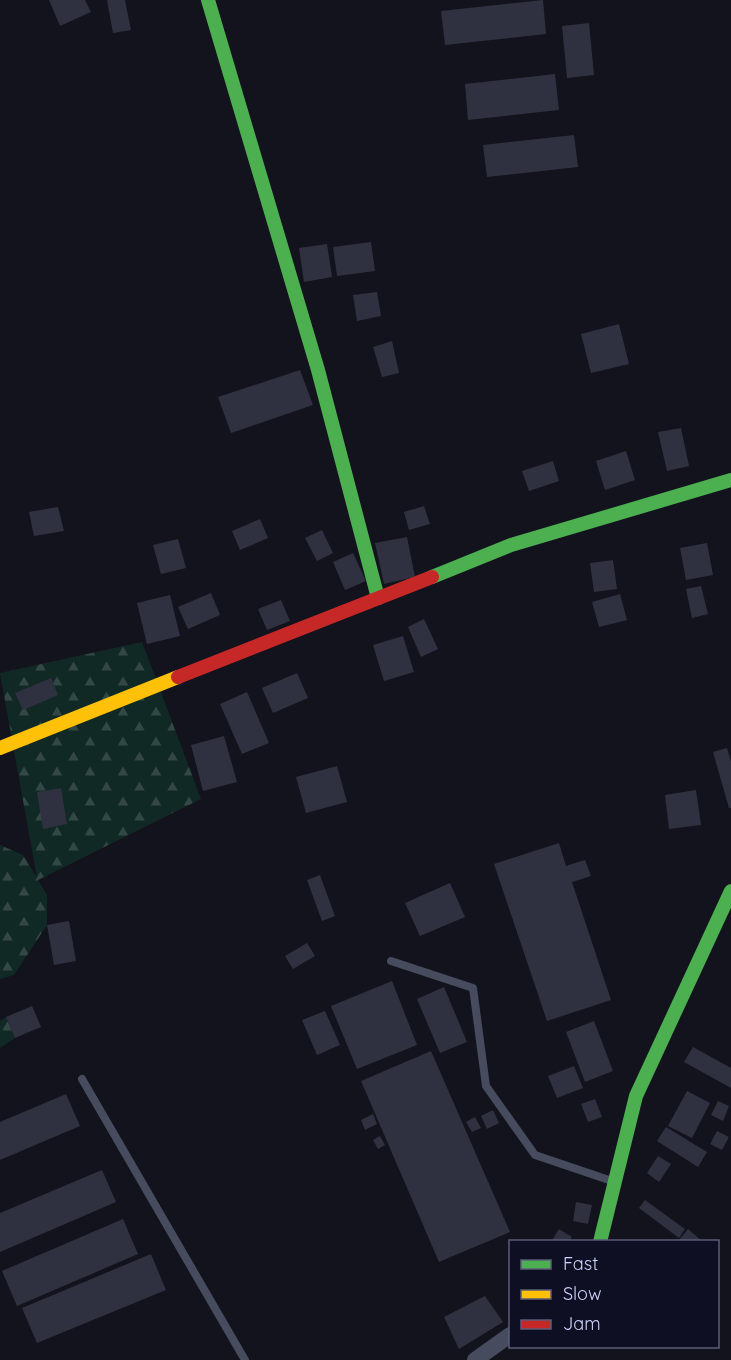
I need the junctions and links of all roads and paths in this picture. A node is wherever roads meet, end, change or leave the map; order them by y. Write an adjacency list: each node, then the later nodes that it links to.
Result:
1 (208, 0): 3 (street)
2 (731, 480): 3 (street)
3 (378, 598): 4 (street)
4 (0, 748)
5 (731, 891): 8 (street)
6 (391, 961): 8 (lane)
7 (82, 1079): 11 (lane)
8 (615, 1182): 9 (street)
9 (600, 1240)
10 (509, 1336): 12 (street)
11 (245, 1360)
12 (475, 1360)

